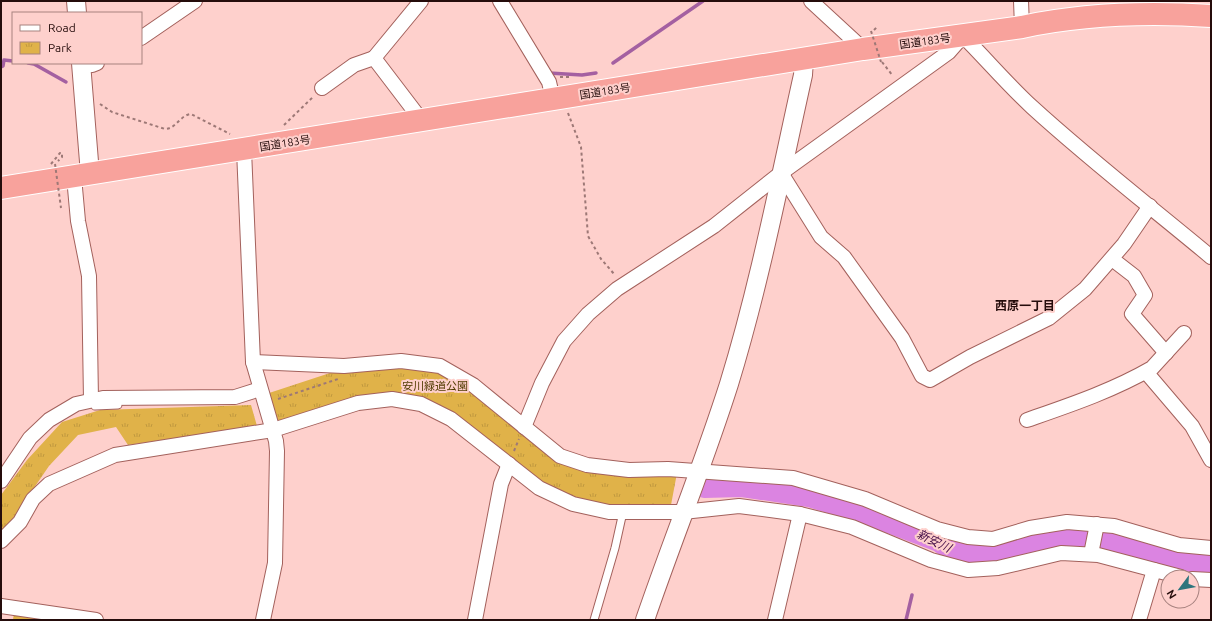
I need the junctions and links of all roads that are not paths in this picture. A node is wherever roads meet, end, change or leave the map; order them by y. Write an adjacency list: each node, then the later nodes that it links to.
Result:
1 (76, 1): 7 (street)
2 (195, 1): 11 (street)
3 (421, 1): 13 (street)
4 (500, 1): 17 (street)
5 (811, 1): 12 (street)
6 (1019, 1): 9 (street)
7 (76, 12)
8 (1211, 16): 9 (highway, 国道183号)
9 (1022, 27): 10 (highway, 国道183号)
10 (963, 36): 12 (highway, 国道183号); 20 (street); 23 (street)
11 (142, 37)
12 (867, 40): 14 (highway, 国道183号)
13 (374, 58): 16 (street); 18 (street)
14 (804, 59): 17 (highway, 国道183号); 20 (street)
15 (86, 64): 21 (street)
16 (322, 88)
17 (560, 105): 18 (highway, 国道183号)
18 (422, 121): 19 (highway, 国道183号)
19 (240, 143): 21 (highway, 国道183号); 28 (street)
20 (781, 173): 25 (street); 34 (street); 38 (street)
21 (82, 176): 22 (highway, 国道183号); 31 (street)
22 (1, 188)
23 (1150, 206): 24 (street); 25 (street)
24 (1211, 257)
25 (1112, 258): 27 (street)
26 (1184, 332): 27 (street)
27 (1166, 353): 29 (street)
28 (253, 362): 30 (street); 34 (street)
29 (1146, 372): 33 (street); 36 (street)
30 (260, 389): 31 (street); 35 (street)
31 (93, 403): 32 (lane); 39 (street)
32 (121, 404)
33 (1027, 420)
34 (524, 427): 38 (street)
35 (273, 430): 37 (street); 44 (street); 53 (street)
36 (1211, 460)
37 (509, 464): 40 (street); 54 (street)
38 (698, 471): 41 (street); 43 (street)
39 (2, 478)
40 (623, 512): 41 (street); 55 (lane)
41 (683, 512): 42 (street); 56 (street)
42 (800, 514): 46 (street); 57 (street)
43 (1096, 527): 45 (street); 46 (street)
44 (1, 542)
45 (1211, 548)
46 (1091, 553): 47 (street)
47 (1154, 570): 48 (street); 58 (street)
48 (1160, 572)
49 (1200, 579): 50 (street)
50 (1211, 580)
51 (1, 606): 52 (street)
52 (96, 620)
53 (263, 620)
54 (475, 620)
55 (594, 620)
56 (645, 620)
57 (775, 620)
58 (1139, 620)

